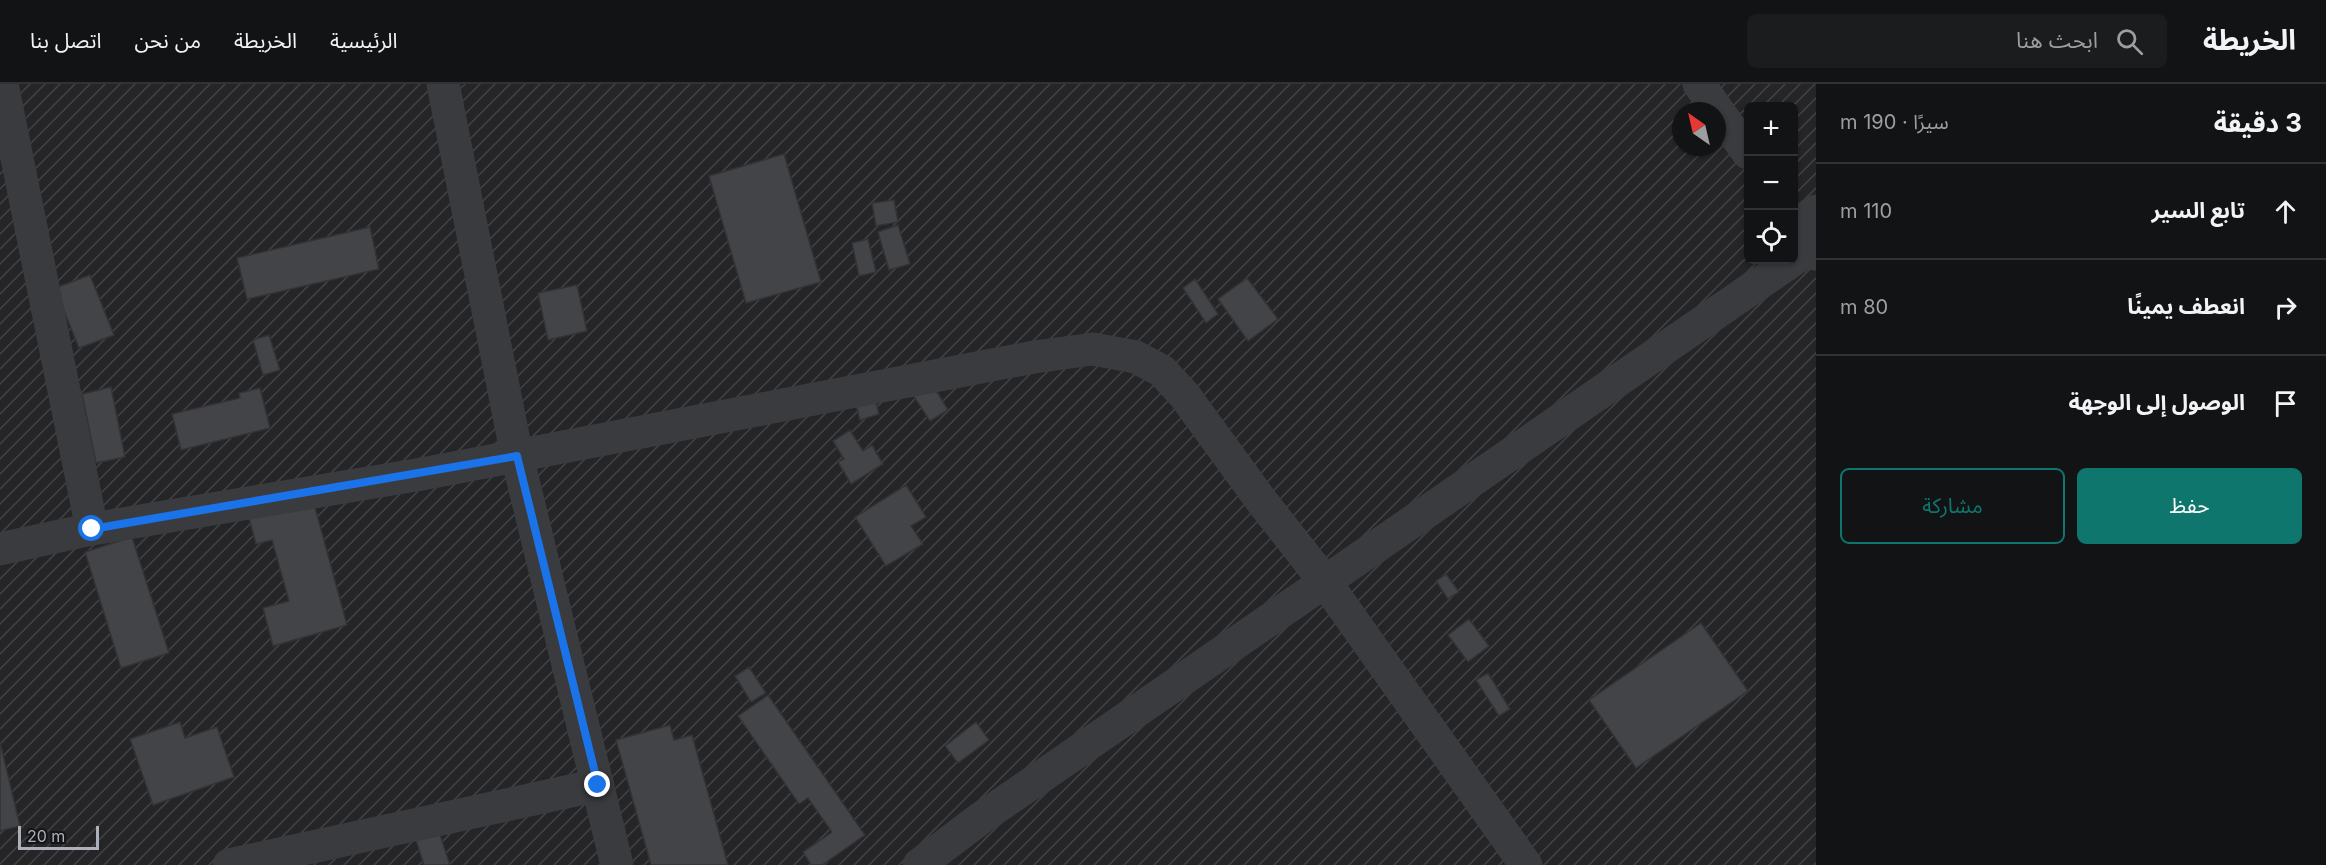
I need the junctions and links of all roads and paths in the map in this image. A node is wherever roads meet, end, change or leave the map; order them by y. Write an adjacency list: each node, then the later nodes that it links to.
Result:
1 (2, 84): 7 (street)
2 (443, 84): 6 (street)
3 (1700, 84): 4 (street)
4 (1744, 146)
5 (1807, 230): 9 (street)
6 (517, 456): 7 (street); 9 (street); 10 (street)
7 (92, 529): 8 (street)
8 (0, 549)
9 (1326, 583): 13 (street); 14 (street)
10 (598, 785): 11 (street); 12 (street)
11 (229, 865)
12 (617, 865)
13 (919, 865)
14 (1526, 865)

